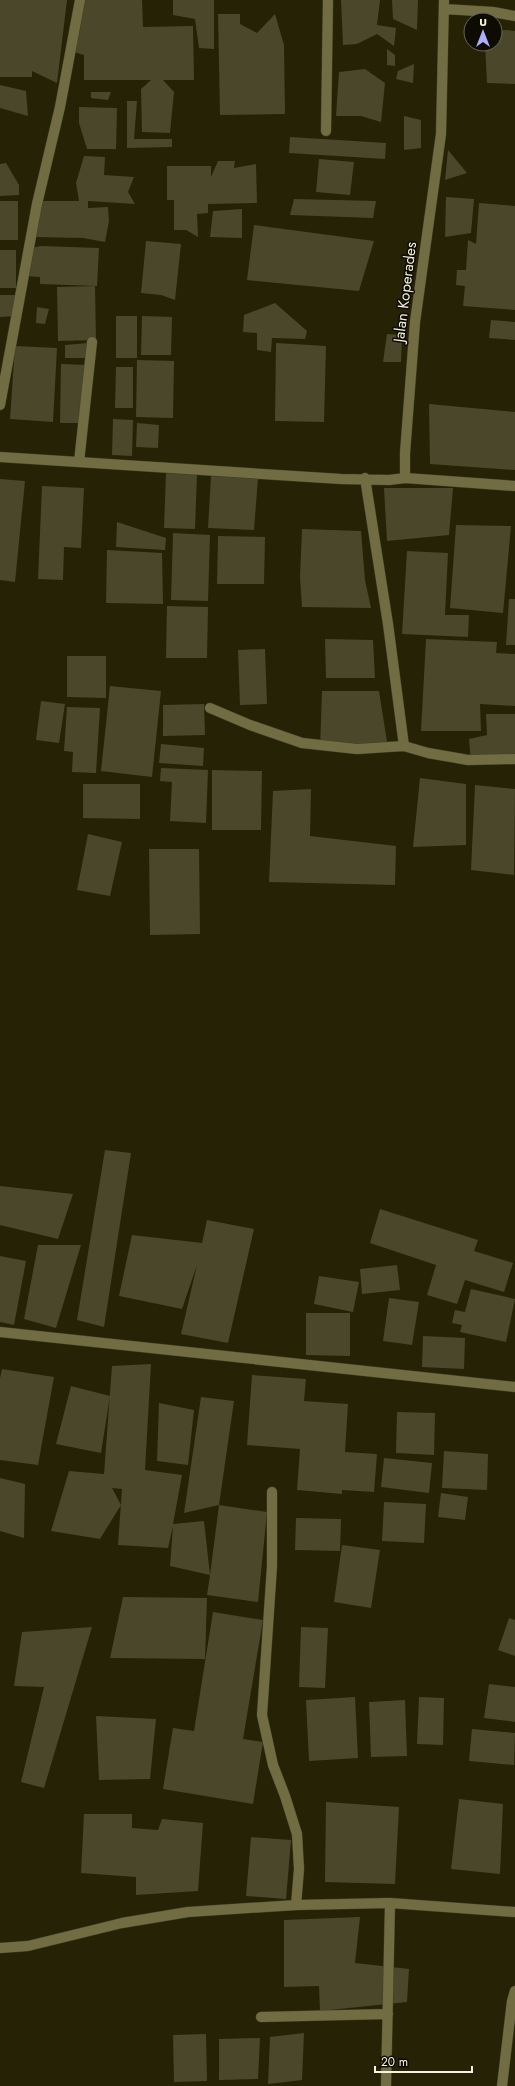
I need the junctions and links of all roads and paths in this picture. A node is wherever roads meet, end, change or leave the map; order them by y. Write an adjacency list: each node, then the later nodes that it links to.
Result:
1 (80, 0): 7 (street)
2 (328, 0): 5 (street)
3 (444, 5): 4 (street); 11 (street, Jalan Koperades)
4 (515, 16)
5 (326, 131)
6 (92, 342): 9 (street)
7 (0, 405)
8 (0, 457): 9 (street)
9 (79, 462): 10 (street)
10 (365, 478): 11 (street); 14 (street)
11 (405, 478): 12 (street)
12 (515, 486)
13 (210, 708): 14 (street)
14 (404, 746): 15 (street)
15 (515, 760)
16 (0, 1332): 17 (street)
17 (515, 1387)
18 (272, 1492): 20 (street)
19 (390, 1903): 20 (street); 21 (street); 24 (street)
20 (296, 1905): 22 (street)
21 (515, 1912)
22 (0, 1948)
23 (515, 1991): 27 (street)
24 (388, 2014): 25 (street); 26 (street)
25 (261, 2017)
26 (386, 2086)
27 (502, 2086)

